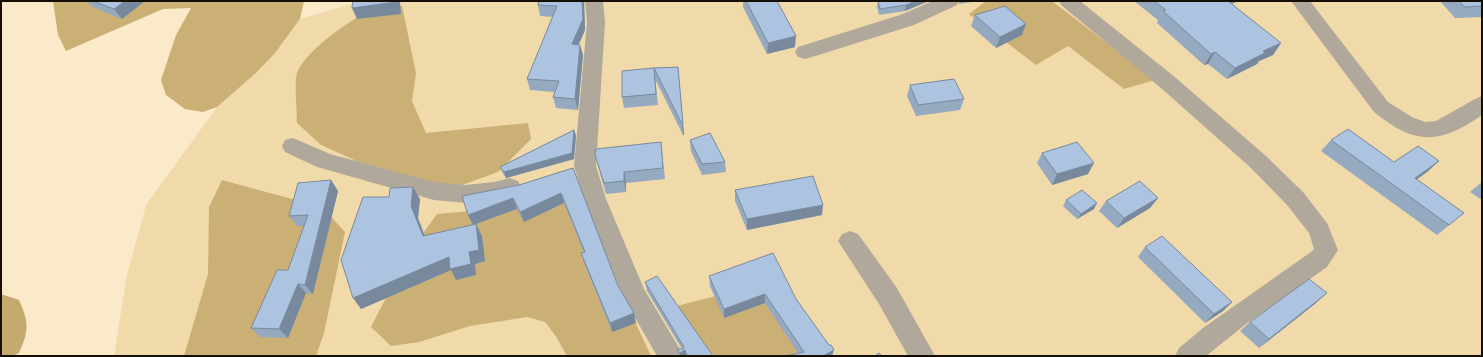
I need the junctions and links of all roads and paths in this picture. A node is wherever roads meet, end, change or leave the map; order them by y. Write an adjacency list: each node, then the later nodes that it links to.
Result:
1 (594, 1): 10 (street)
2 (950, 1): 5 (street)
3 (1068, 1): 12 (street)
4 (1300, 1): 6 (street)
5 (805, 52)
6 (1482, 104)
7 (294, 146): 8 (street)
8 (530, 182)
9 (850, 241): 11 (street)
10 (671, 356)
11 (922, 356)
12 (1188, 356)

